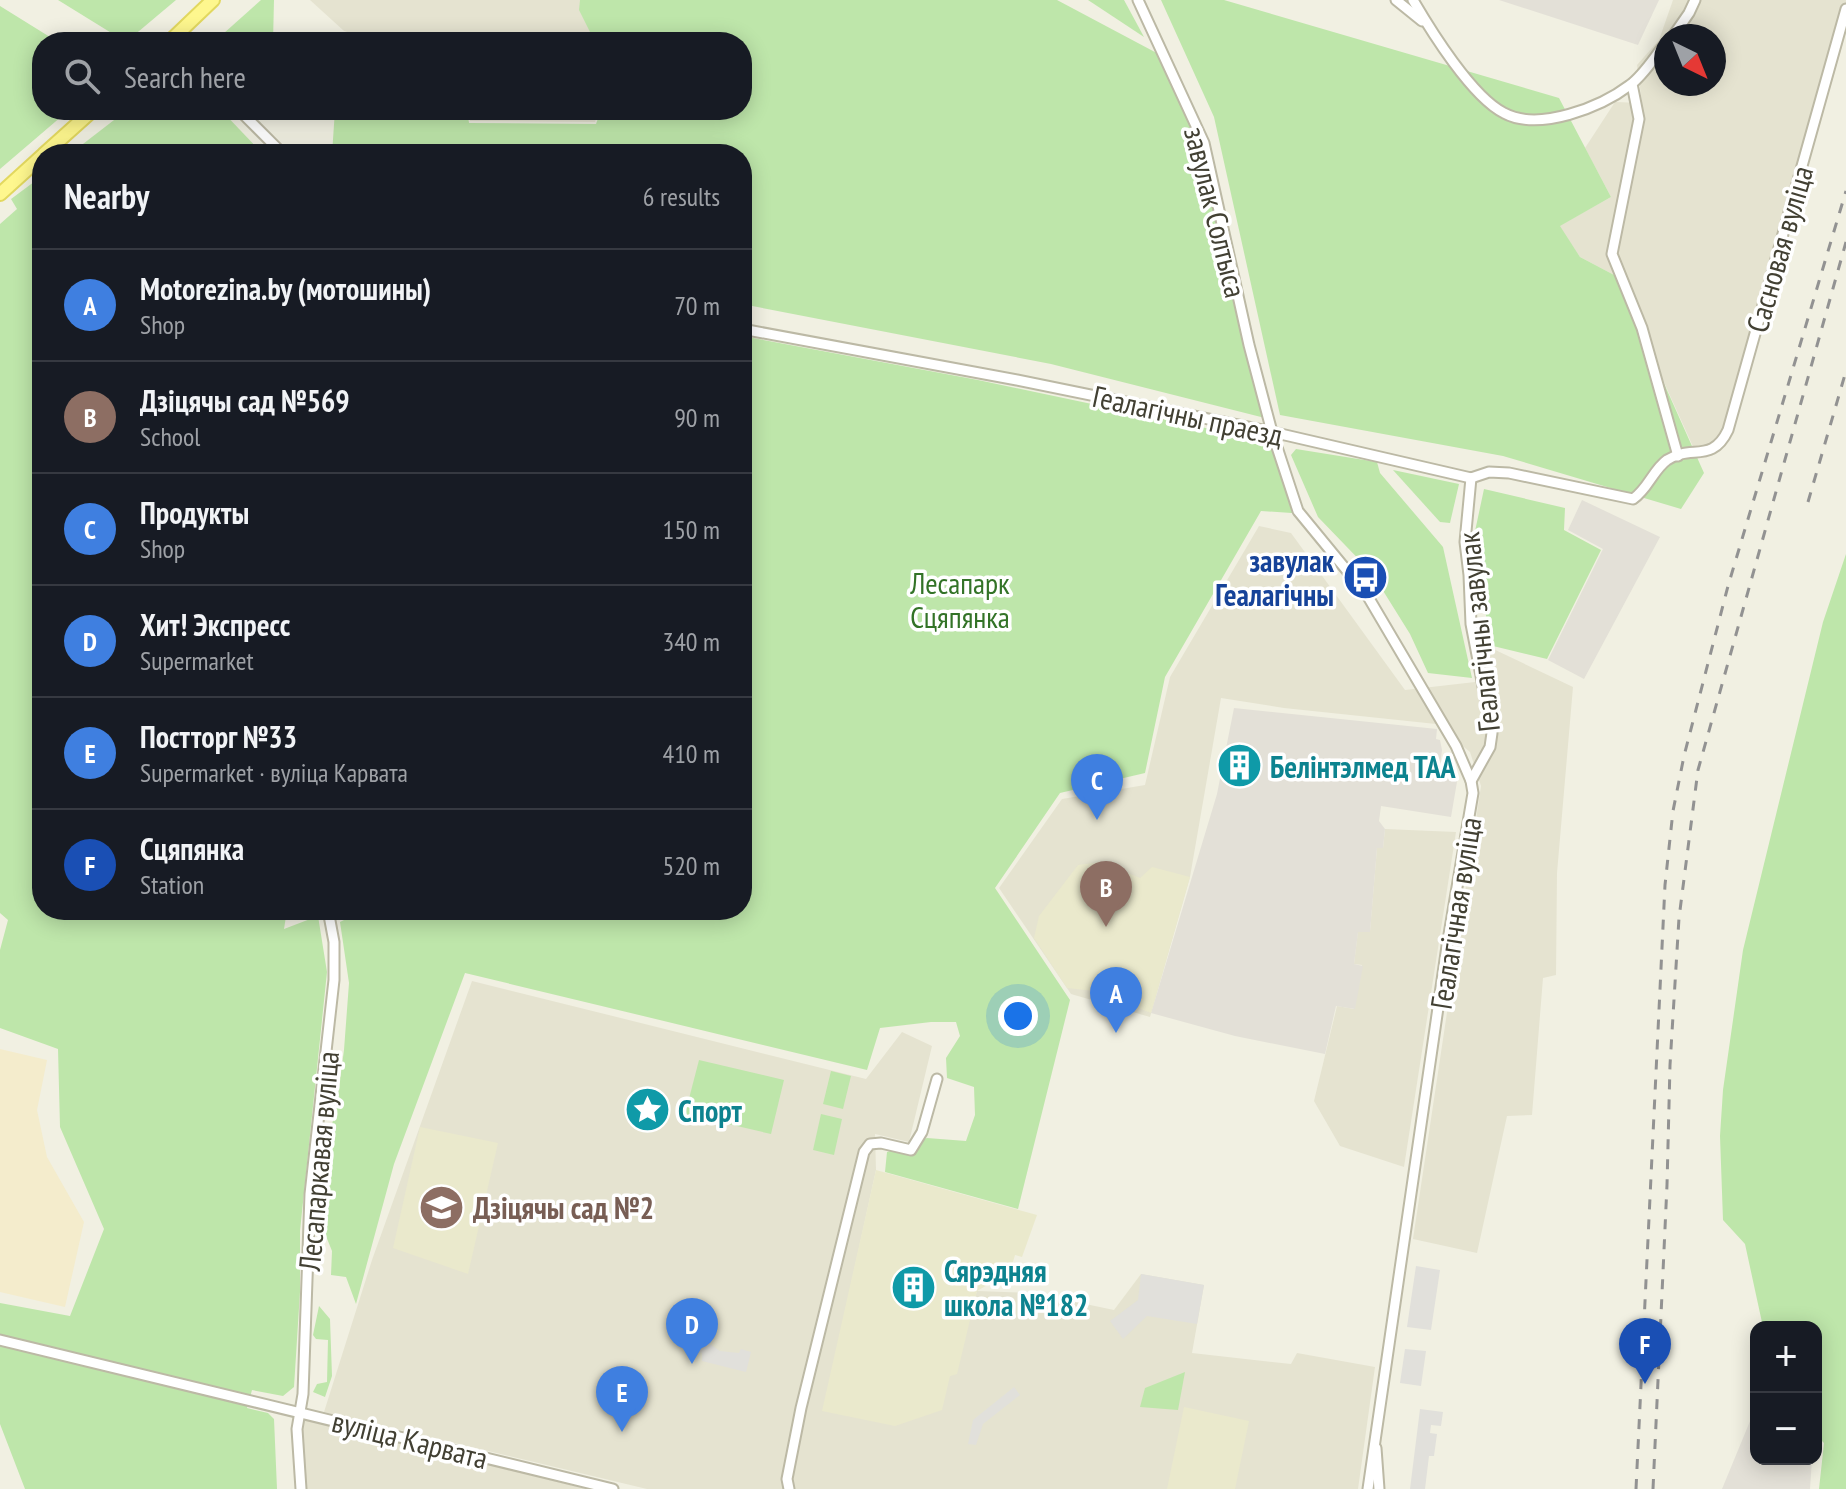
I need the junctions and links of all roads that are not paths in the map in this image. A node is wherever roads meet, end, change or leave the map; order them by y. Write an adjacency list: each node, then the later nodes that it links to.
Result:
1 (213, 0): 9 (main road)
2 (1138, 0): 19 (street, завулак Солтыса)
3 (1396, 0): 8 (street)
4 (1413, 0): 8 (street)
5 (1695, 0): 7 (street)
6 (1846, 9): 20 (street, Сасновая вуліца)
7 (1681, 24)
8 (1428, 26): 11 (street)
9 (181, 32)
10 (1654, 57): 11 (street)
11 (1632, 84): 20 (street)
12 (82, 120): 14 (main road)
13 (249, 120): 15 (street)
14 (55, 144)
15 (273, 144)
16 (32, 165): 17 (main road)
17 (0, 194)
18 (752, 331): 19 (street, Геалагічны праезд)
19 (1272, 432): 21 (street, Геалагічны праезд); 23 (street, Геалагічная вуліца)
20 (1678, 456): 22 (street, Сасновая вуліца)
21 (1471, 478): 22 (street, Геалагічны праезд); 23 (street, Геалагічны завулак)
22 (1633, 499)
23 (1471, 781): 28 (street, Геалагічная вуліца)
24 (330, 920): 27 (street, Лесапаркавая вуліца)
25 (937, 1079): 31 (street)
26 (0, 1340): 27 (street, вуліца Карвата)
27 (300, 1412): 29 (street, вуліца Карвата); 30 (street, вуліца Карвата)
28 (1376, 1445): 32 (street, Геалагічная вуліца); 33 (street, Геалагічная вуліца)
29 (301, 1489)
30 (613, 1489)
31 (789, 1489)
32 (1368, 1489)
33 (1379, 1489)

